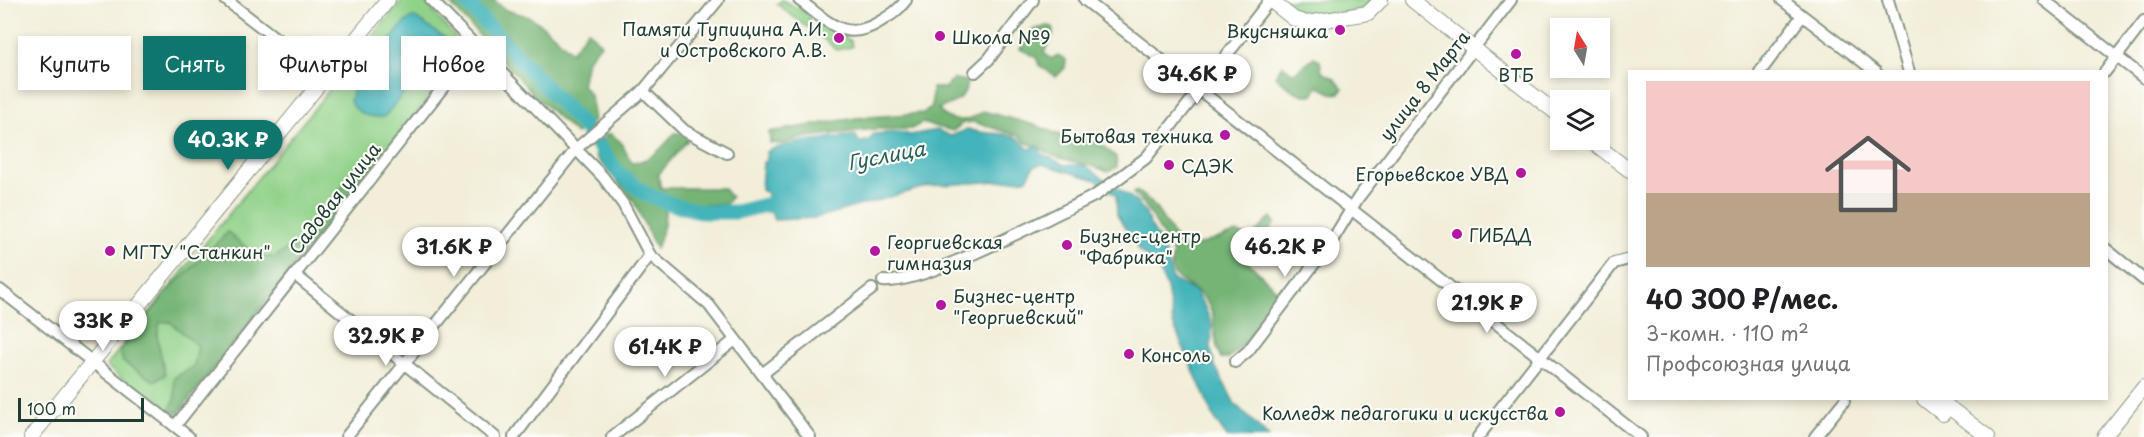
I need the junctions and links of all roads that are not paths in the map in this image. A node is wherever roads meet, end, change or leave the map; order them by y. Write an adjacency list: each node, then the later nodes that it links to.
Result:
1 (226, 0): 19 (street)
2 (388, 0): 20 (main road)
3 (430, 0): 21 (street)
4 (718, 0): 34 (street)
5 (799, 0): 6 (street)
6 (906, 0)
7 (1033, 0): 28 (street)
8 (1085, 0): 33 (street)
9 (1270, 0): 10 (main road); 33 (street)
10 (1381, 0)
11 (1412, 0): 22 (main road)
12 (1426, 0): 22 (main road)
13 (1511, 0): 22 (street, улица 8 Марта)
14 (1782, 0): 17 (street)
15 (1888, 0): 26 (street)
16 (2044, 0): 23 (street)
17 (1802, 16): 24 (street); 25 (street)
18 (2144, 21): 23 (street)
19 (273, 36)
20 (358, 36)
21 (464, 36)
22 (1476, 45): 35 (main road); 36 (main road); 43 (street, улица 8 Марта)
23 (2117, 57): 27 (street); 30 (street)
24 (1762, 70)
25 (1873, 70)
26 (1908, 70)
27 (2107, 70)
28 (975, 72)
29 (506, 75): 38 (street)
30 (2144, 78)
31 (314, 90): 54 (main road)
32 (441, 90): 47 (street, Садовая улица)
33 (1201, 90): 43 (street); 49 (street)
34 (643, 91): 38 (street); 40 (street)
35 (1550, 98)
36 (1550, 108)
37 (1610, 143): 41 (main road)
38 (581, 144): 45 (street); 56 (street)
39 (1603, 150): 42 (main road)
40 (727, 153)
41 (1628, 157)
42 (1628, 169)
43 (1351, 209): 53 (street); 55 (street, улица 8 Марта)
44 (2108, 251): 48 (street)
45 (650, 255): 52 (street); 68 (street)
46 (1628, 259): 53 (street)
47 (295, 275): 56 (street); 63 (street, Садовая улица)
48 (2144, 280)
49 (883, 281)
50 (872, 289): 57 (street)
51 (0, 290): 54 (street)
52 (735, 340): 57 (street); 69 (street)
53 (1540, 357): 71 (street); 72 (street)
54 (93, 362): 63 (street); 64 (main road)
55 (1235, 362)
56 (405, 363): 66 (street); 67 (street)
57 (762, 374): 70 (street)
58 (2144, 387): 76 (main road)
59 (1925, 400): 74 (main road)
60 (1939, 400): 75 (main road)
61 (2144, 400): 77 (main road)
62 (1844, 401): 73 (street)
63 (175, 426): 65 (street)
64 (31, 437)
65 (189, 437)
66 (346, 437)
67 (495, 437)
68 (514, 437)
69 (612, 437)
70 (810, 437)
71 (1478, 437)
72 (1641, 437)
73 (1815, 437)
74 (1973, 437)
75 (1988, 437)
76 (2104, 437)
77 (2115, 437)

